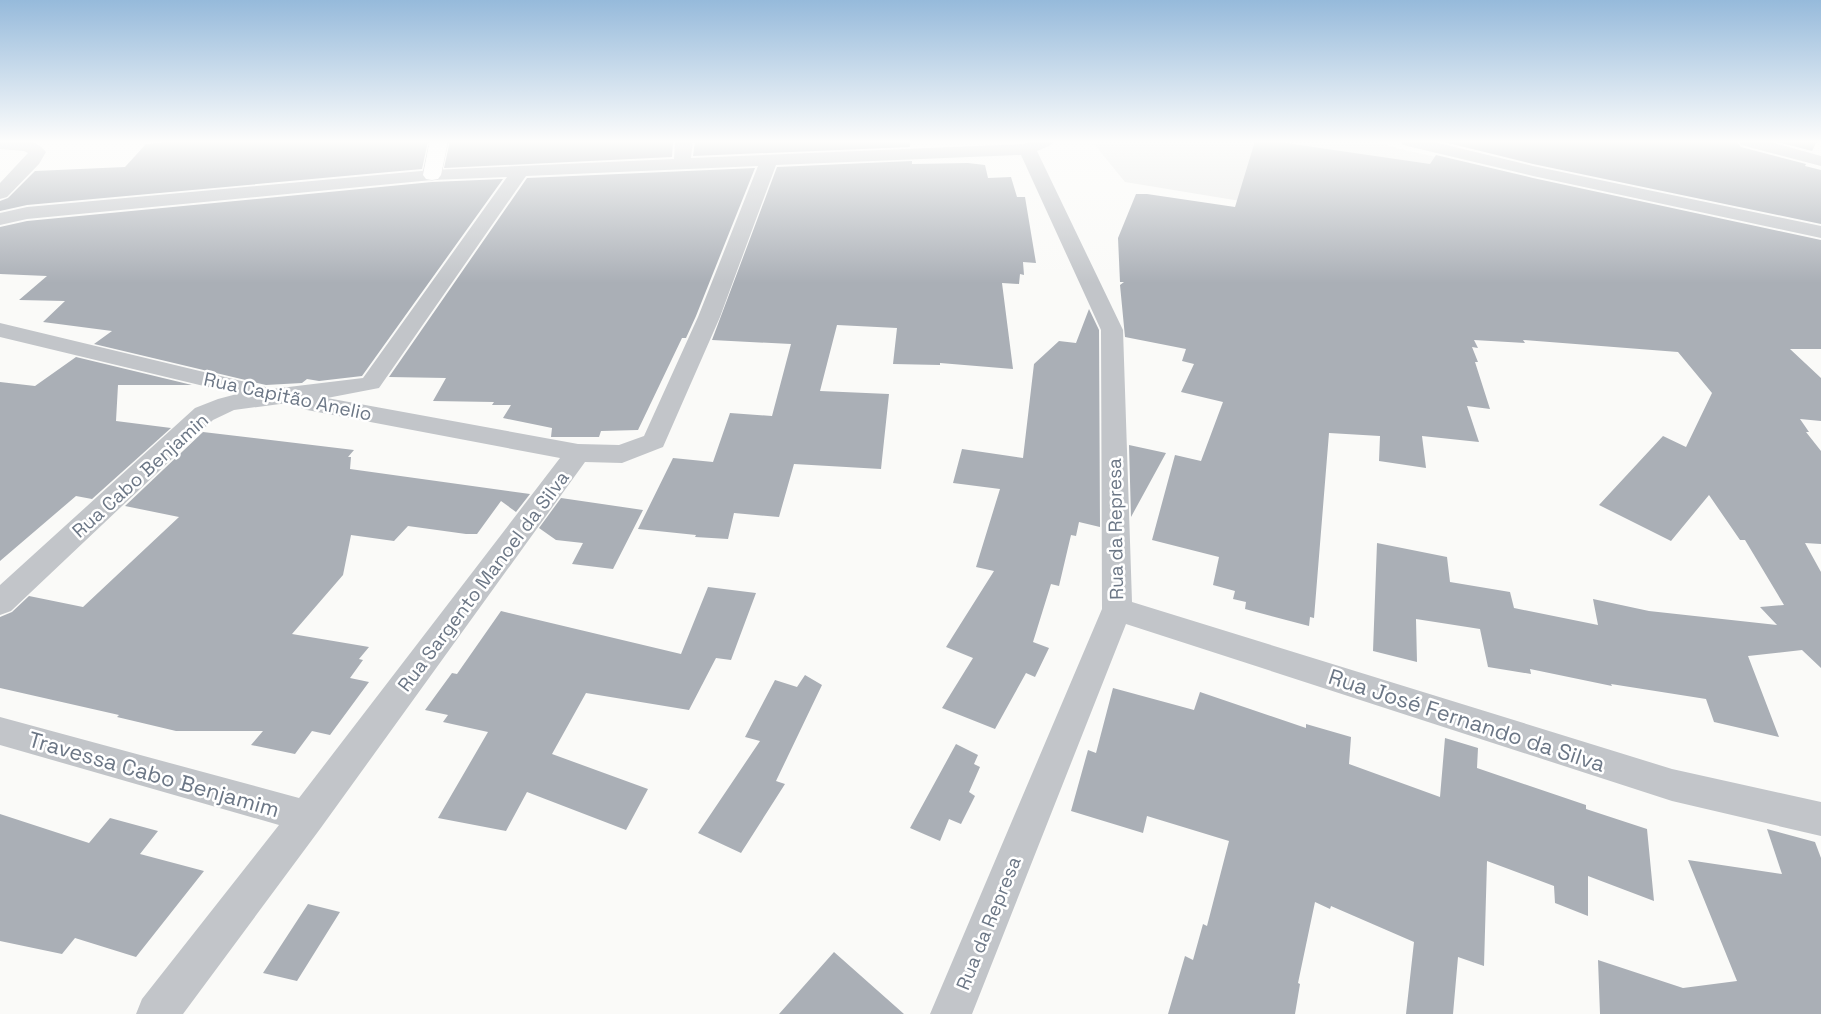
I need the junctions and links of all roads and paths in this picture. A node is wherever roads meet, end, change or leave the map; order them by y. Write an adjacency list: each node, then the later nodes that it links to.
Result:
1 (290, 188): 6 (street)
2 (508, 188): 9 (street, Rua Cabo Benjamin)
3 (759, 188): 10 (street, Rua Sargento Manoel da Silva)
4 (1054, 188): 12 (street, Rua da Represa)
5 (1615, 188): 7 (street)
6 (0, 220)
7 (1821, 232)
8 (0, 330): 9 (street, Rua Capitão Anelio)
9 (281, 397): 10 (street, Rua Capitão Anelio); 11 (street, Rua Cabo Benjamin)
10 (578, 453): 14 (street, Rua Sargento Manoel da Silva)
11 (0, 604)
12 (1117, 609): 15 (street, Rua José Fernando da Silva); 17 (street, Rua da Represa)
13 (0, 731): 14 (street, Travessa Cabo Benjamim)
14 (307, 817): 16 (street, Rua Sargento Manoel da Silva)
15 (1821, 819)
16 (158, 1014)
17 (951, 1014)

